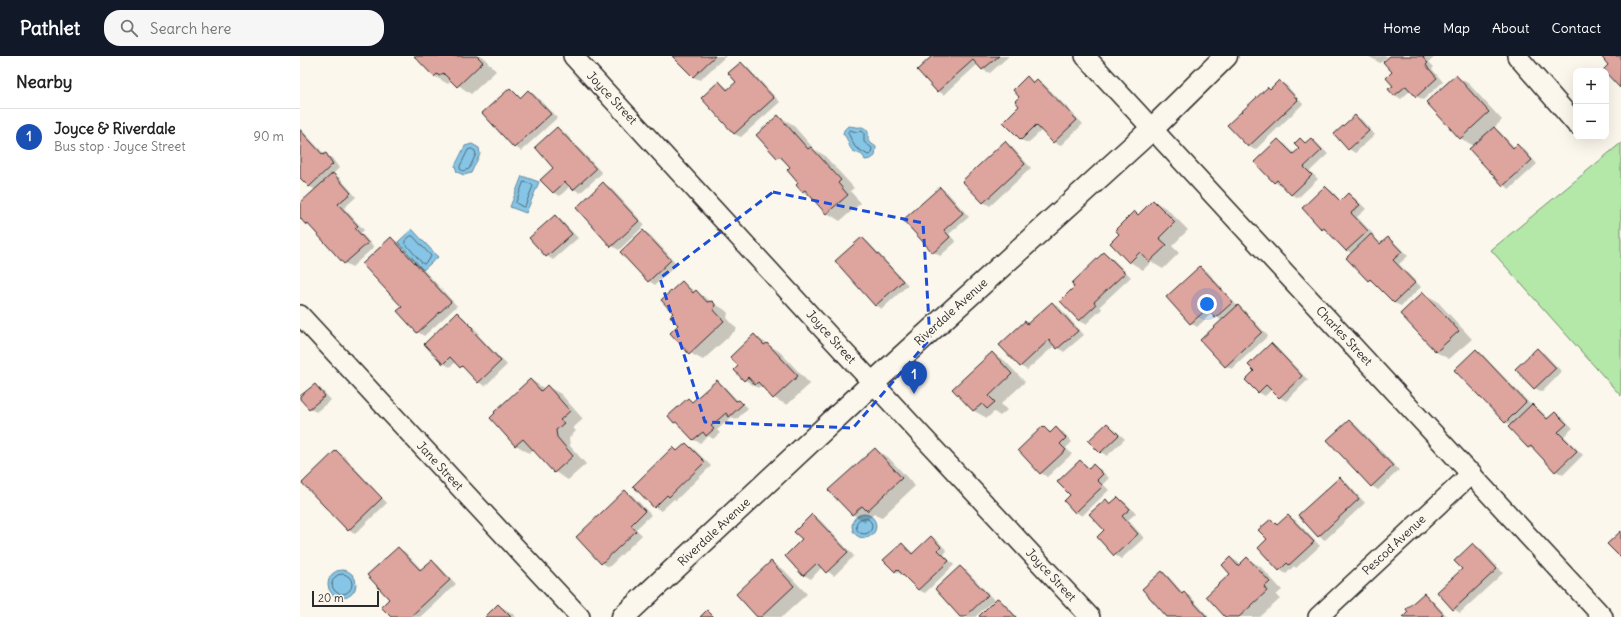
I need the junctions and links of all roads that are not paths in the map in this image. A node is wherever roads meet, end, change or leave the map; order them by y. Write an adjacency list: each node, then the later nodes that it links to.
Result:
1 (573, 56): 8 (street, Joyce Street)
2 (1085, 56): 6 (street, Charles Street)
3 (1226, 56): 6 (street, Riverdale Avenue)
4 (1517, 56): 5 (street)
5 (1573, 121)
6 (1152, 128): 8 (street, Riverdale Avenue); 9 (street, Charles Street)
7 (300, 315): 10 (street, Jane Street)
8 (873, 383): 11 (street, Riverdale Avenue); 12 (street, Joyce Street)
9 (1472, 474): 13 (street, Pescod Avenue); 14 (street, Charles Street)
10 (580, 617)
11 (624, 617)
12 (1090, 617)
13 (1318, 617)
14 (1603, 617)

